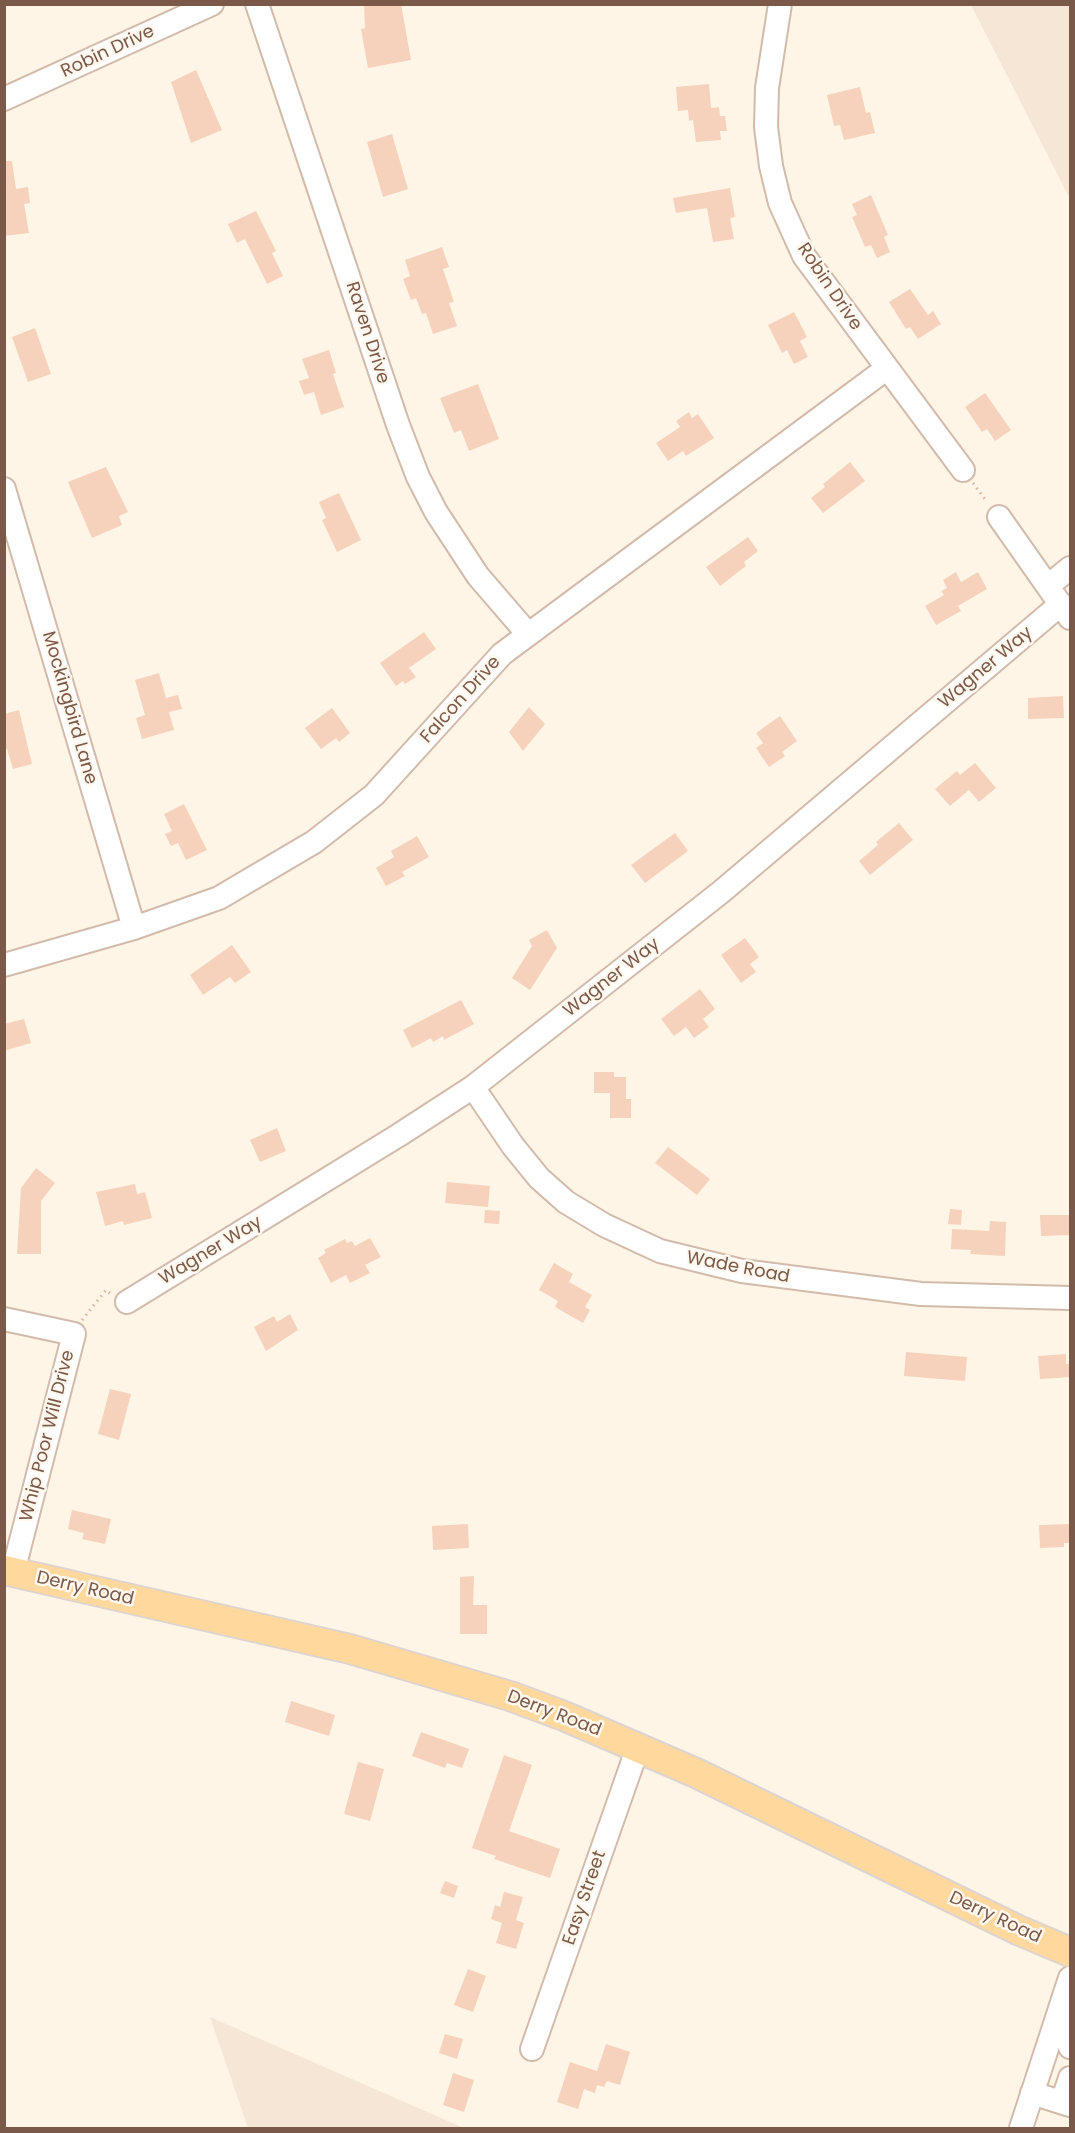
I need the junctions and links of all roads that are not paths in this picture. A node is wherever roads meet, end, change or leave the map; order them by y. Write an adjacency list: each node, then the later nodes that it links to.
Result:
1 (212, 4): 4 (street, Robin Drive)
2 (257, 4): 11 (street, Raven Drive)
3 (780, 4): 5 (street, Robin Drive)
4 (4, 99)
5 (886, 369): 6 (street, Robin Drive); 11 (street, Falcon Drive)
6 (963, 470)
7 (4, 489): 12 (street, Mockingbird Lane)
8 (999, 517): 10 (street)
9 (1071, 568): 10 (street, Wagner Way)
10 (1060, 603): 14 (street, Wagner Way)
11 (528, 634): 12 (street, Falcon Drive)
12 (134, 928): 13 (street, Falcon Drive)
13 (4, 965)
14 (473, 1087): 15 (street, Wade Road); 16 (street, Wagner Way)
15 (1071, 1298)
16 (127, 1302)
17 (4, 1319): 18 (street, Whip Poor Will Drive)
18 (9, 1571): 19 (main road, Derry Road)
19 (638, 1747): 20 (main road, Derry Road); 24 (street, Easy Street)
20 (1071, 1952)
21 (1071, 1978): 22 (street)
22 (1059, 2007): 23 (street); 26 (street)
23 (1071, 2047)
24 (532, 2049)
25 (1071, 2078): 27 (street)
26 (1032, 2093): 27 (street); 28 (street)
27 (1066, 2103)
28 (1021, 2128)

